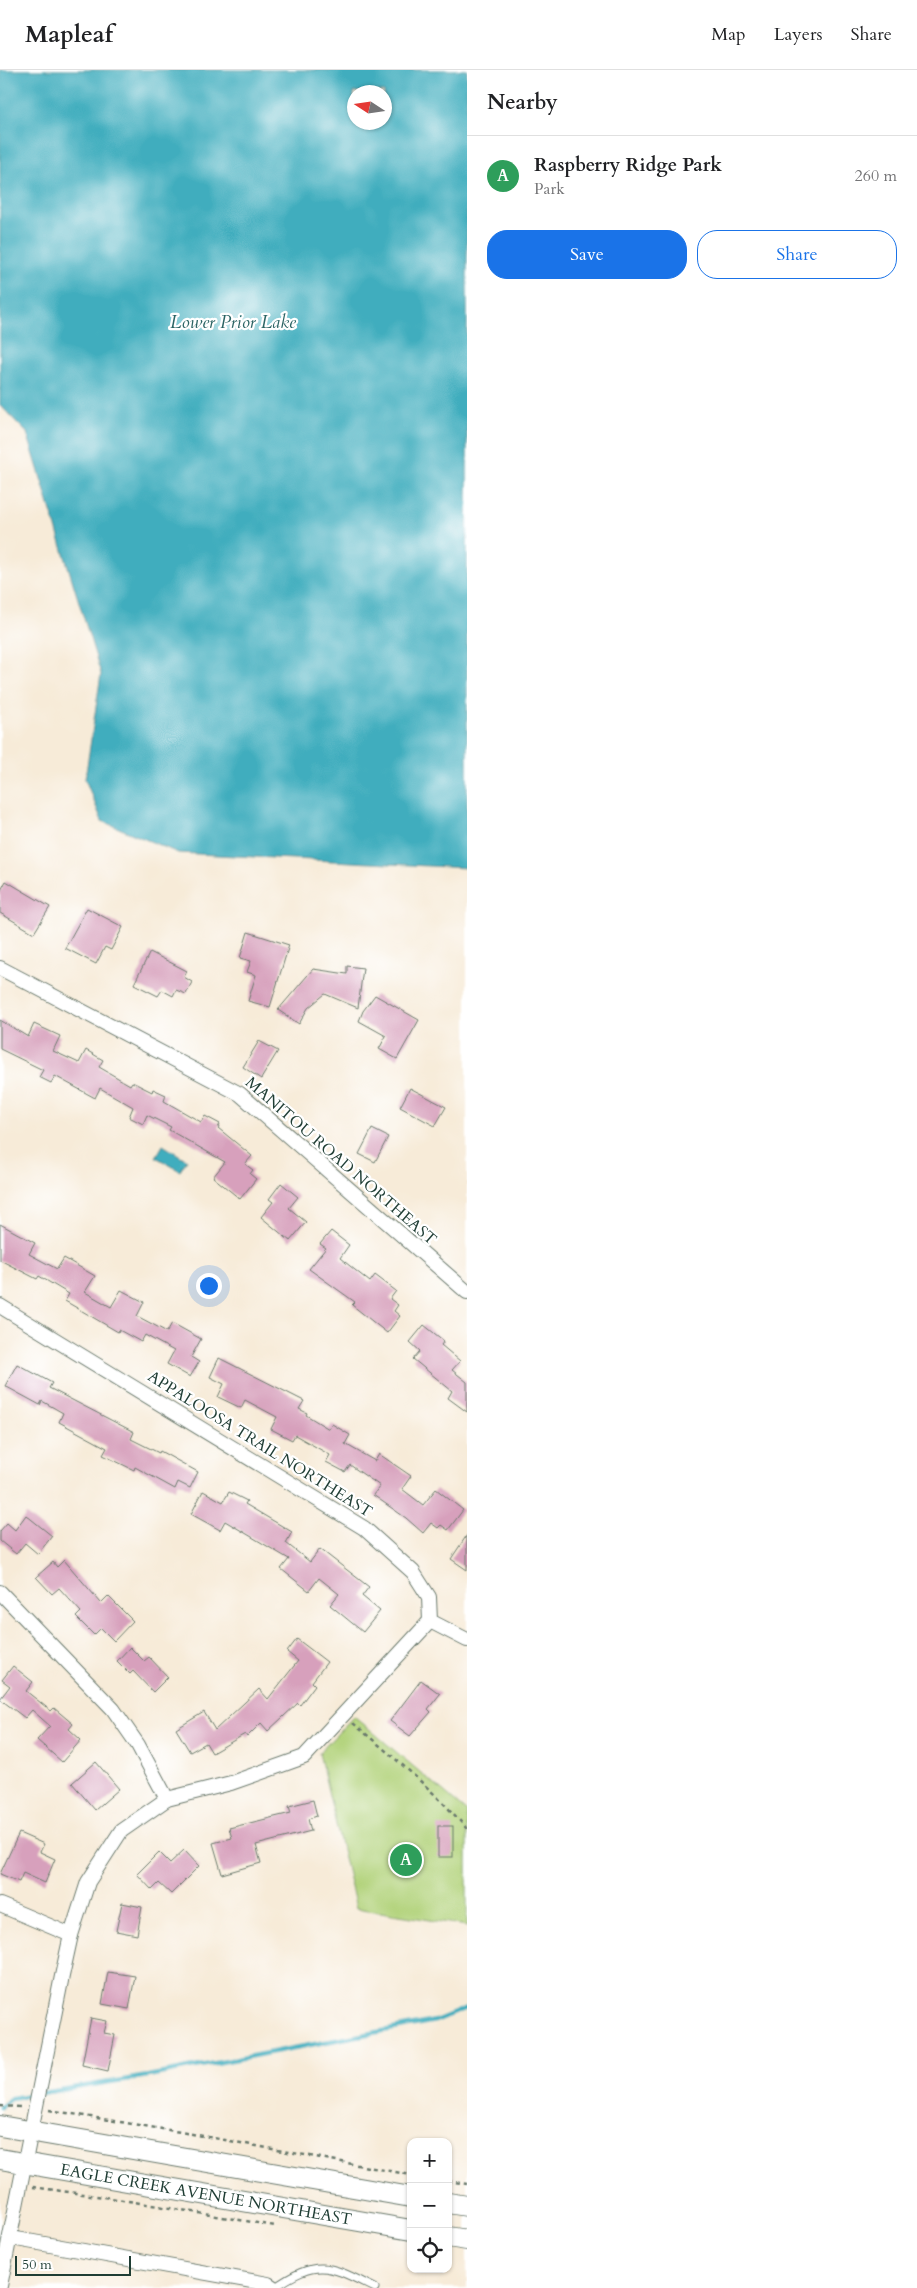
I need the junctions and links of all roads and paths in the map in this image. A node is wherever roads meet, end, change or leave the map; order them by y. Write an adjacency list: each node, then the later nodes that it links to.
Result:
1 (0, 968): 2 (street, MANITOU ROAD NORTHEAST)
2 (467, 1292)
3 (2, 1313): 5 (street, APPALOOSA TRAIL NORTHEAST)
4 (0, 1592): 8 (street)
5 (430, 1621): 6 (street); 7 (street)
6 (467, 1640)
7 (343, 1714): 8 (street); 9 (path)
8 (167, 1799): 11 (street)
9 (467, 1830)
10 (0, 1905): 11 (street)
11 (71, 1935): 13 (street)
12 (0, 2106): 13 (path)
13 (36, 2108): 15 (street); 18 (path)
14 (0, 2126): 15 (main road, EAGLE CREEK AVENUE NORTHEAST)
15 (32, 2131): 17 (street); 22 (main road, EAGLE CREEK AVENUE NORTHEAST)
16 (0, 2159): 17 (main road, EAGLE CREEK AVENUE NORTHEAST)
17 (24, 2163): 21 (street); 26 (main road, EAGLE CREEK AVENUE NORTHEAST)
18 (407, 2174)
19 (452, 2182): 20 (path)
20 (467, 2184)
21 (20, 2186): 25 (path); 27 (street)
22 (407, 2196)
23 (452, 2204): 24 (main road)
24 (467, 2206)
25 (281, 2227)
26 (407, 2229)
27 (11, 2238): 30 (street); 31 (street)
28 (452, 2238): 29 (main road)
29 (467, 2240)
30 (0, 2286)
31 (274, 2288): 32 (lane)
32 (375, 2288)

